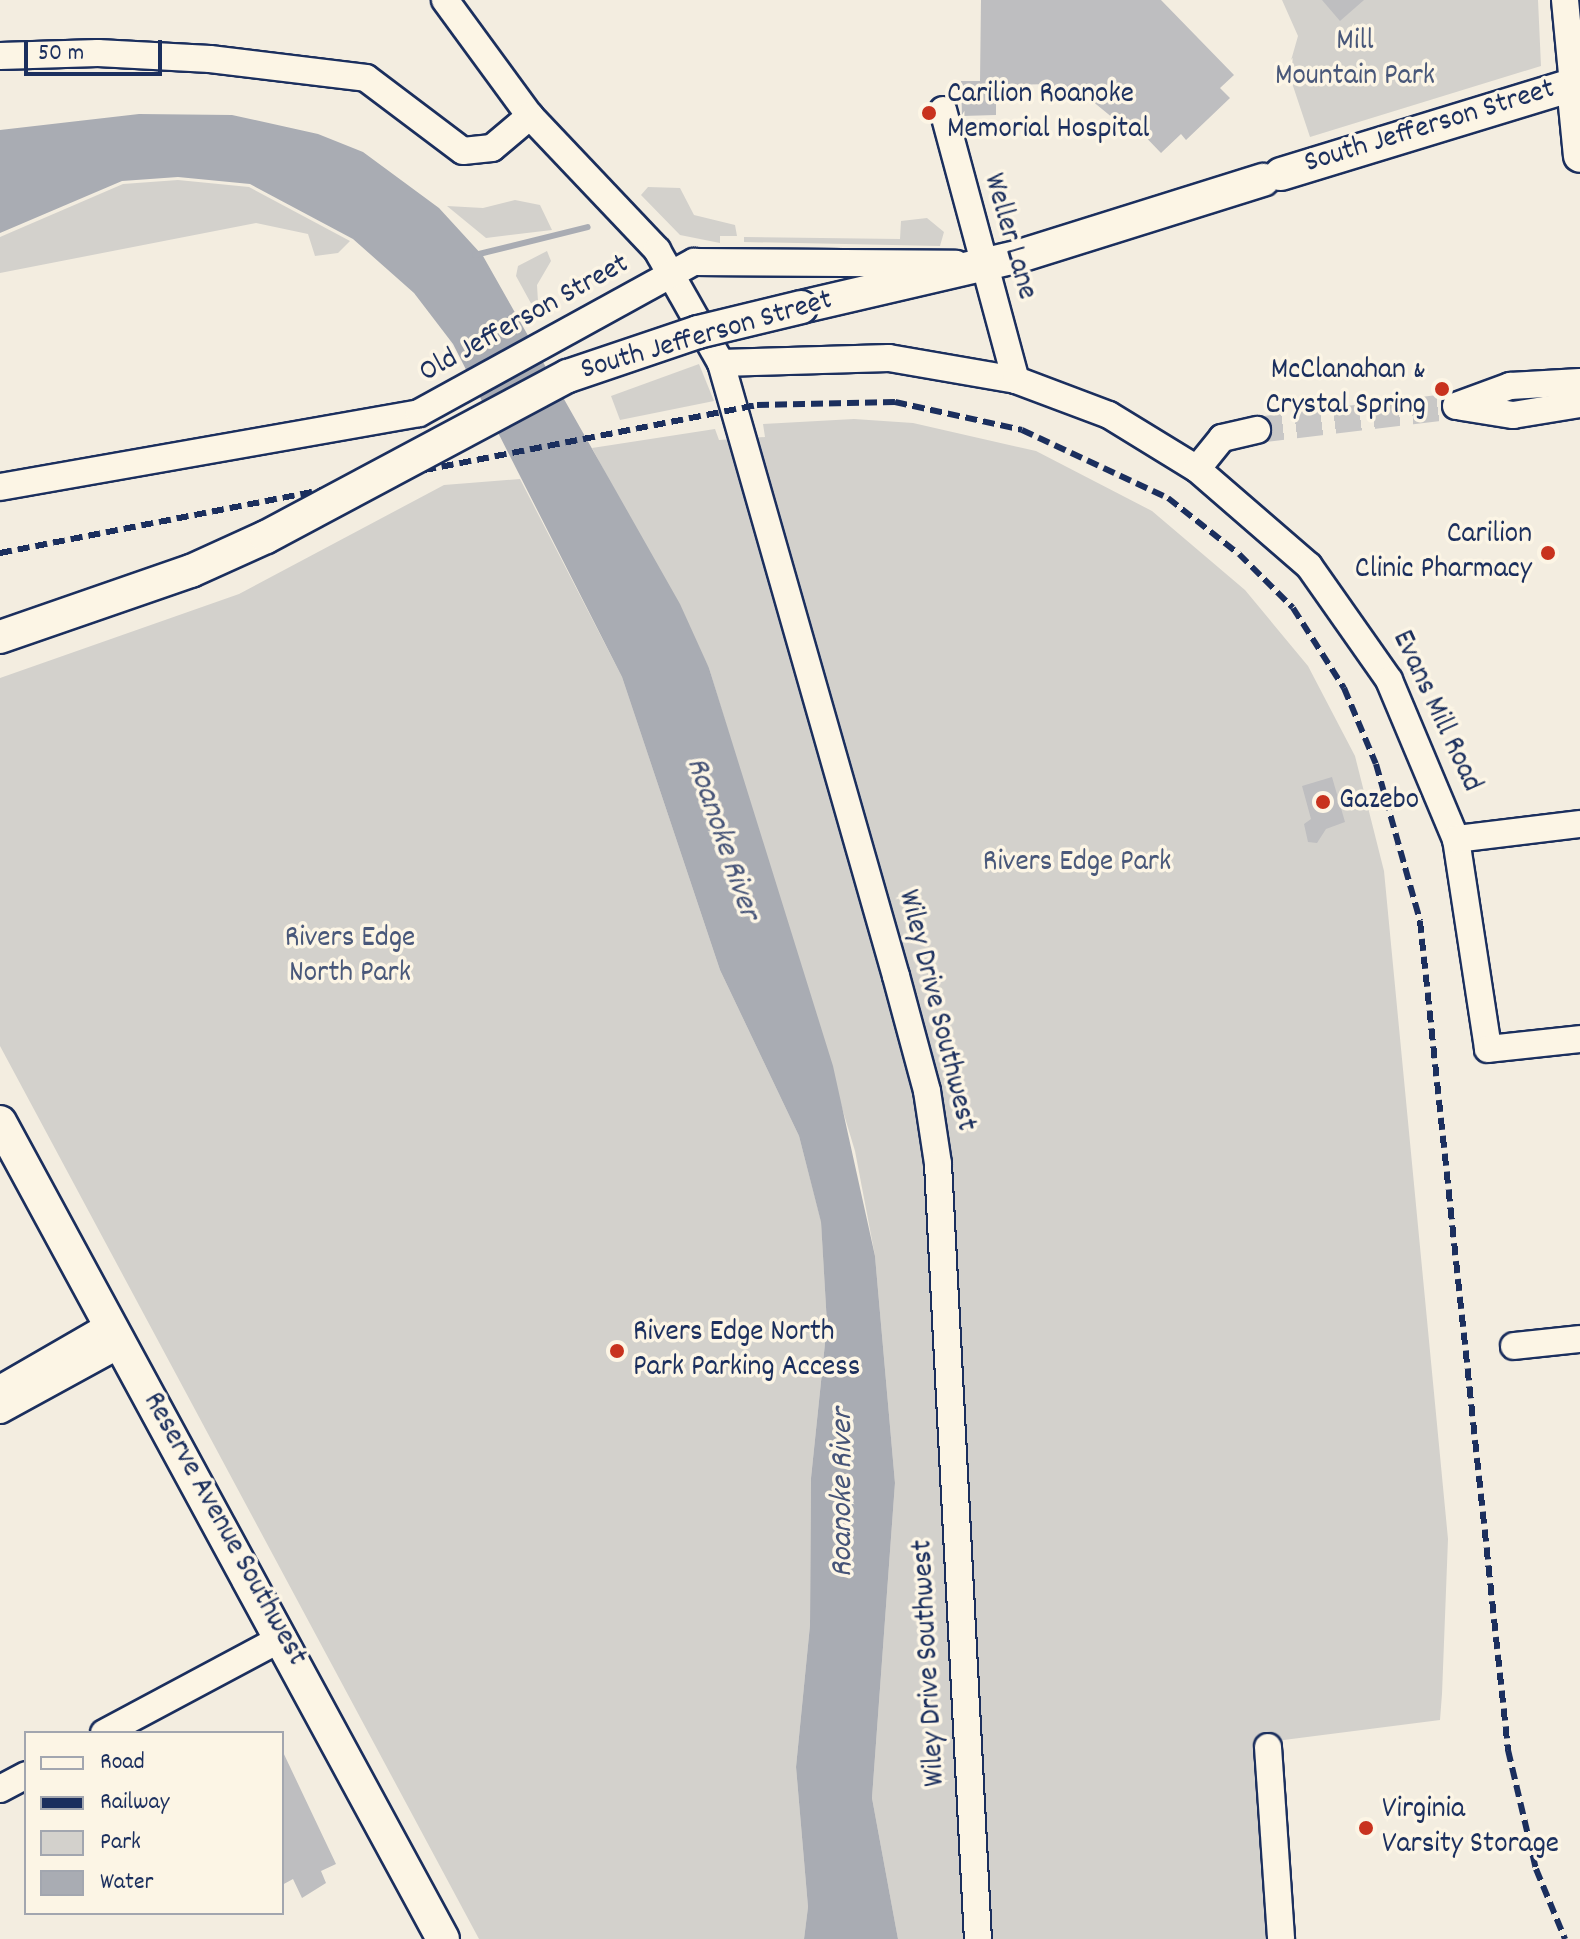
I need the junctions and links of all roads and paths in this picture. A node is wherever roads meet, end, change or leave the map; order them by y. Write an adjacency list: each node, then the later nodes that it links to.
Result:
1 (445, 0): 6 (street, Wiley Drive Southwest)
2 (1565, 0): 4 (street)
3 (0, 56): 6 (street)
4 (1576, 84): 7 (main road); 8 (main road, South Jefferson Street)
5 (943, 110): 8 (street, Weller Lane)
6 (530, 116): 9 (street, Wiley Drive Southwest)
7 (1580, 156)
8 (984, 266): 9 (street, Old Jefferson Street); 11 (street, Weller Lane); 17 (main road, South Jefferson Street, bridge)
9 (674, 273): 10 (street, Wiley Drive Southwest); 16 (street, Old Jefferson Street)
10 (721, 363): 11 (street, Evans Mill Road); 33 (street, Wiley Drive Southwest)
11 (1016, 380): 15 (street, Evans Mill Road)
12 (1580, 382): 13 (street)
13 (1580, 404)
14 (1257, 430): 15 (street)
15 (1197, 469): 19 (street, Evans Mill Road)
16 (0, 487)
17 (0, 637)
18 (1580, 824): 19 (street)
19 (1456, 839): 20 (street, Evans Mill Road)
20 (1580, 1039)
21 (0, 1122): 22 (main road, Reserve Avenue Southwest)
22 (116, 1335): 25 (street); 26 (street); 27 (main road, Reserve Avenue Southwest)
23 (1580, 1339): 24 (street)
24 (1514, 1346)
25 (0, 1389)
26 (0, 1410)
27 (282, 1638): 28 (street); 32 (main road, Reserve Avenue Southwest)
28 (108, 1731)
29 (1268, 1747): 34 (street)
30 (24, 1776): 31 (street)
31 (0, 1789)
32 (443, 1939)
33 (978, 1939)
34 (1281, 1939)

